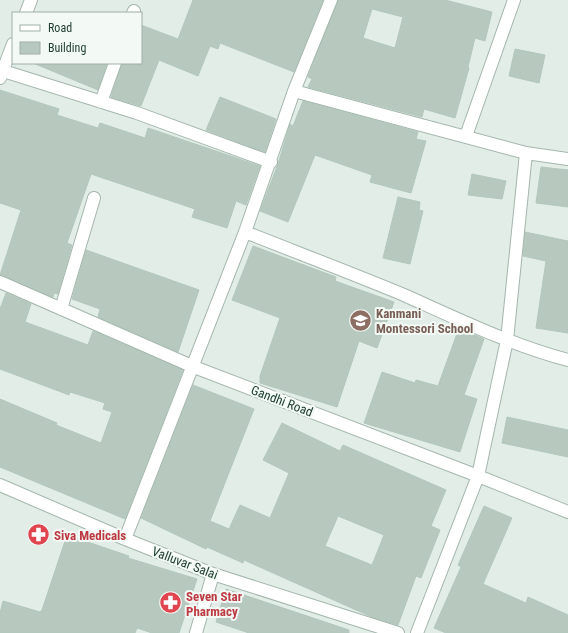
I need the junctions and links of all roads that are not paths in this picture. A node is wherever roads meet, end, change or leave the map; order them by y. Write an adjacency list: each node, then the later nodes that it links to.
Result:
1 (31, 0): 4 (street)
2 (331, 0): 8 (street)
3 (514, 0): 10 (street)
4 (26, 12)
5 (12, 46): 7 (street)
6 (115, 64): 9 (street)
7 (1, 73): 9 (street)
8 (294, 91): 10 (street); 13 (street)
9 (101, 102): 13 (street)
10 (466, 136): 11 (street)
11 (526, 153): 12 (street); 18 (street)
12 (568, 159)
13 (271, 162): 15 (street)
14 (94, 198): 17 (street)
15 (245, 232): 18 (street); 20 (street)
16 (0, 282): 17 (street, Gandhi Road)
17 (61, 309): 20 (street, Gandhi Road)
18 (507, 340): 19 (street); 21 (street)
19 (568, 360)
20 (194, 367): 21 (street, Gandhi Road); 24 (street)
21 (478, 476): 23 (street, Gandhi Road); 28 (street)
22 (0, 485): 24 (street, Valluvar Salai)
23 (568, 512)
24 (125, 540): 25 (street, Valluvar Salai)
25 (213, 574): 26 (street); 27 (street, Valluvar Salai)
26 (196, 633)
27 (398, 633)
28 (417, 633)

